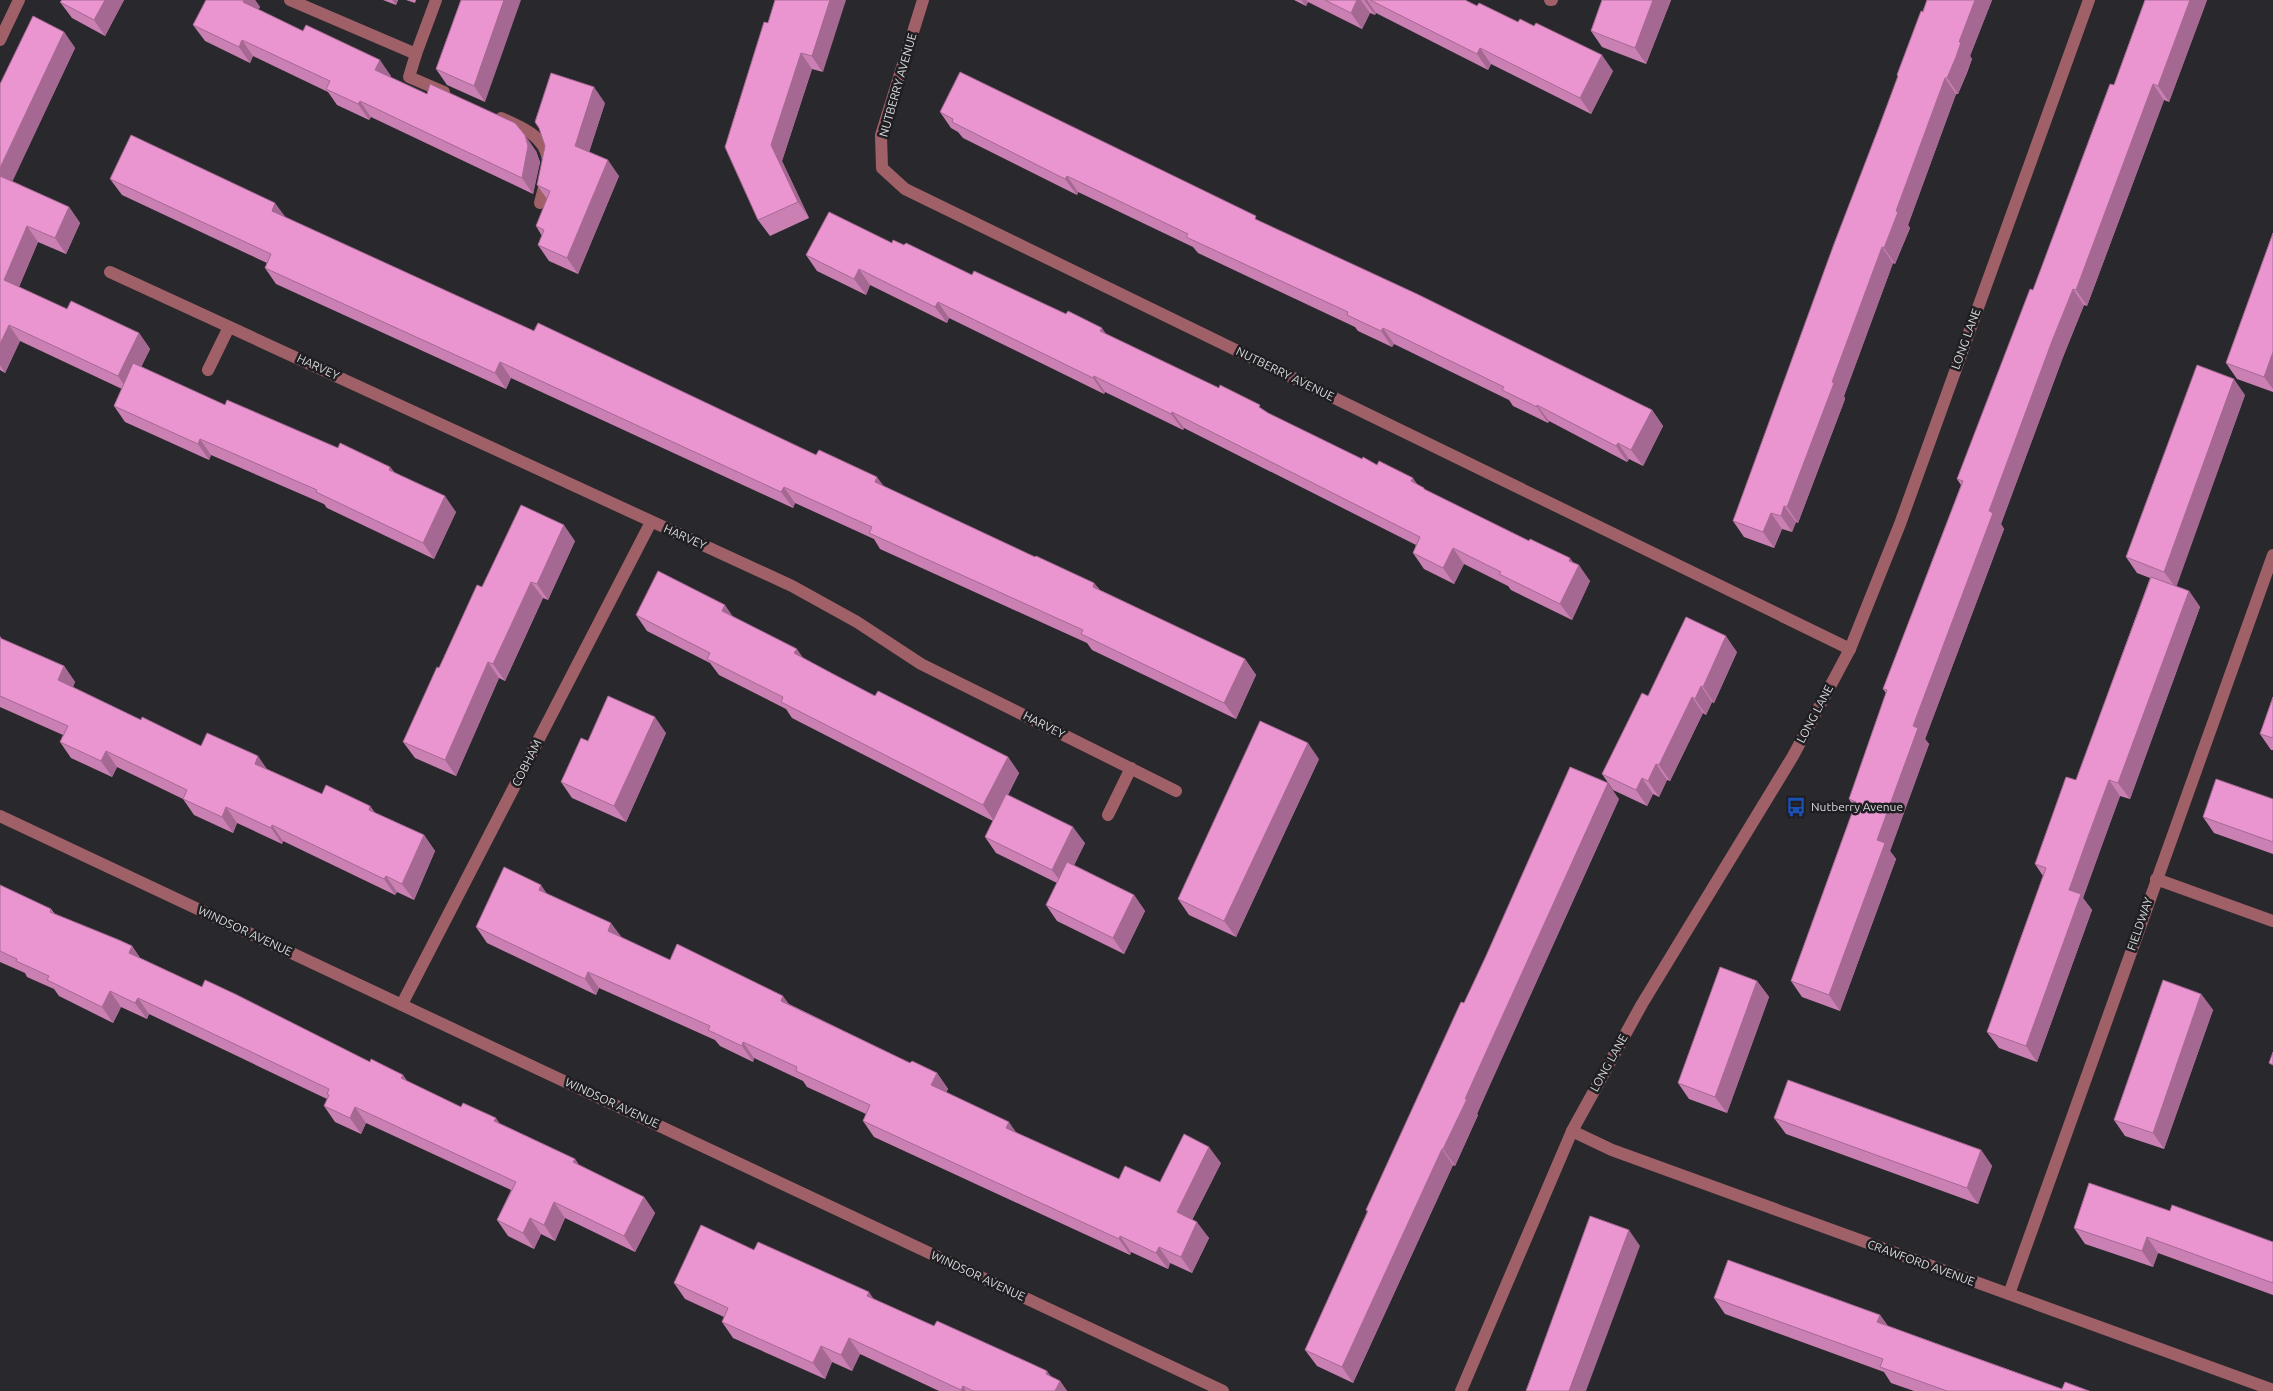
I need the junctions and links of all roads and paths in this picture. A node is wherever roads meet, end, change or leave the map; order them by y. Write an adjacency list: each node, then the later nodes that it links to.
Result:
1 (19, 0): 6 (street)
2 (290, 0): 7 (street)
3 (436, 0): 7 (street)
4 (923, 0): 16 (street, NUTBERRY AVENUE)
5 (2089, 0): 16 (street, LONG LANE)
6 (0, 40)
7 (416, 54): 8 (street)
8 (452, 96)
9 (486, 111): 10 (street)
10 (540, 203)
11 (110, 272): 12 (street, HARVEY)
12 (229, 327): 13 (street); 14 (street, HARVEY)
13 (208, 370)
14 (652, 522): 17 (street, HARVEY); 23 (street, COBHAM)
15 (2273, 555): 21 (street, FIELDWAY)
16 (1850, 649): 24 (street, LONG LANE)
17 (1131, 768): 18 (street, HARVEY); 19 (street)
18 (1176, 791)
19 (1108, 815)
20 (0, 816): 23 (street, WINDSOR AVENUE)
21 (2156, 879): 22 (street); 25 (street, FIELDWAY)
22 (2273, 921)
23 (402, 1004): 27 (street, WINDSOR AVENUE)
24 (1572, 1131): 25 (street, CRAWFORD AVENUE); 28 (street, LONG LANE)
25 (2009, 1294): 26 (street, CRAWFORD AVENUE)
26 (2273, 1390)
27 (1223, 1391)
28 (1461, 1391)

